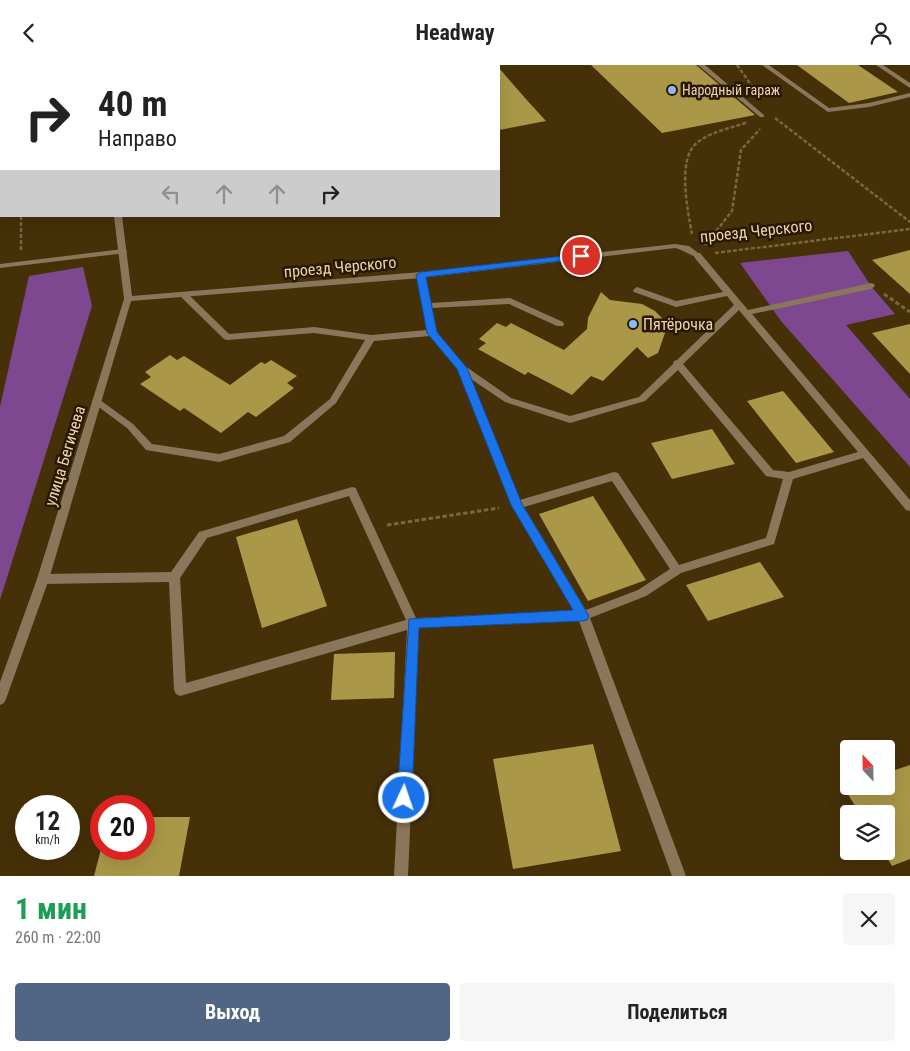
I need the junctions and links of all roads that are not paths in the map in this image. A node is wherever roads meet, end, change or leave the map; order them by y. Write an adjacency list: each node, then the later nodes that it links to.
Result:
1 (702, 65): 6 (street)
2 (764, 65): 5 (street)
3 (879, 65): 4 (street)
4 (910, 85)
5 (910, 95)
6 (762, 116)
7 (118, 217): 8 (street, улица Бегичева)
8 (123, 251): 9 (street); 15 (street, улица Бегичева)
9 (0, 266)
10 (421, 275): 13 (street, проезд Черского); 14 (street, проезд Черского); 17 (street)
11 (870, 286): 18 (street)
12 (637, 290): 13 (street)
13 (729, 293): 16 (street)
14 (184, 295): 15 (street, проезд Черского); 21 (street)
15 (128, 299): 24 (street, улица Бегичева)
16 (739, 305): 18 (street); 22 (street)
17 (427, 306): 19 (street); 20 (street)
18 (746, 313): 25 (street)
19 (560, 324)
20 (432, 333): 21 (street); 23 (street)
21 (371, 338): 24 (street)
22 (677, 363): 23 (street); 26 (street)
23 (462, 368): 27 (street)
24 (97, 402): 31 (street, улица Бегичева)
25 (865, 454): 26 (street); 28 (street)
26 (788, 476): 29 (street)
27 (517, 505): 29 (street); 32 (street)
28 (910, 507)
29 (677, 570): 32 (street)
30 (174, 577): 31 (street); 33 (street); 33 (street)
31 (43, 579): 34 (street, улица Бегичева)
32 (583, 616): 33 (street); 36 (street)
33 (413, 623): 35 (street)
34 (0, 699)
35 (401, 876)
36 (679, 876)

